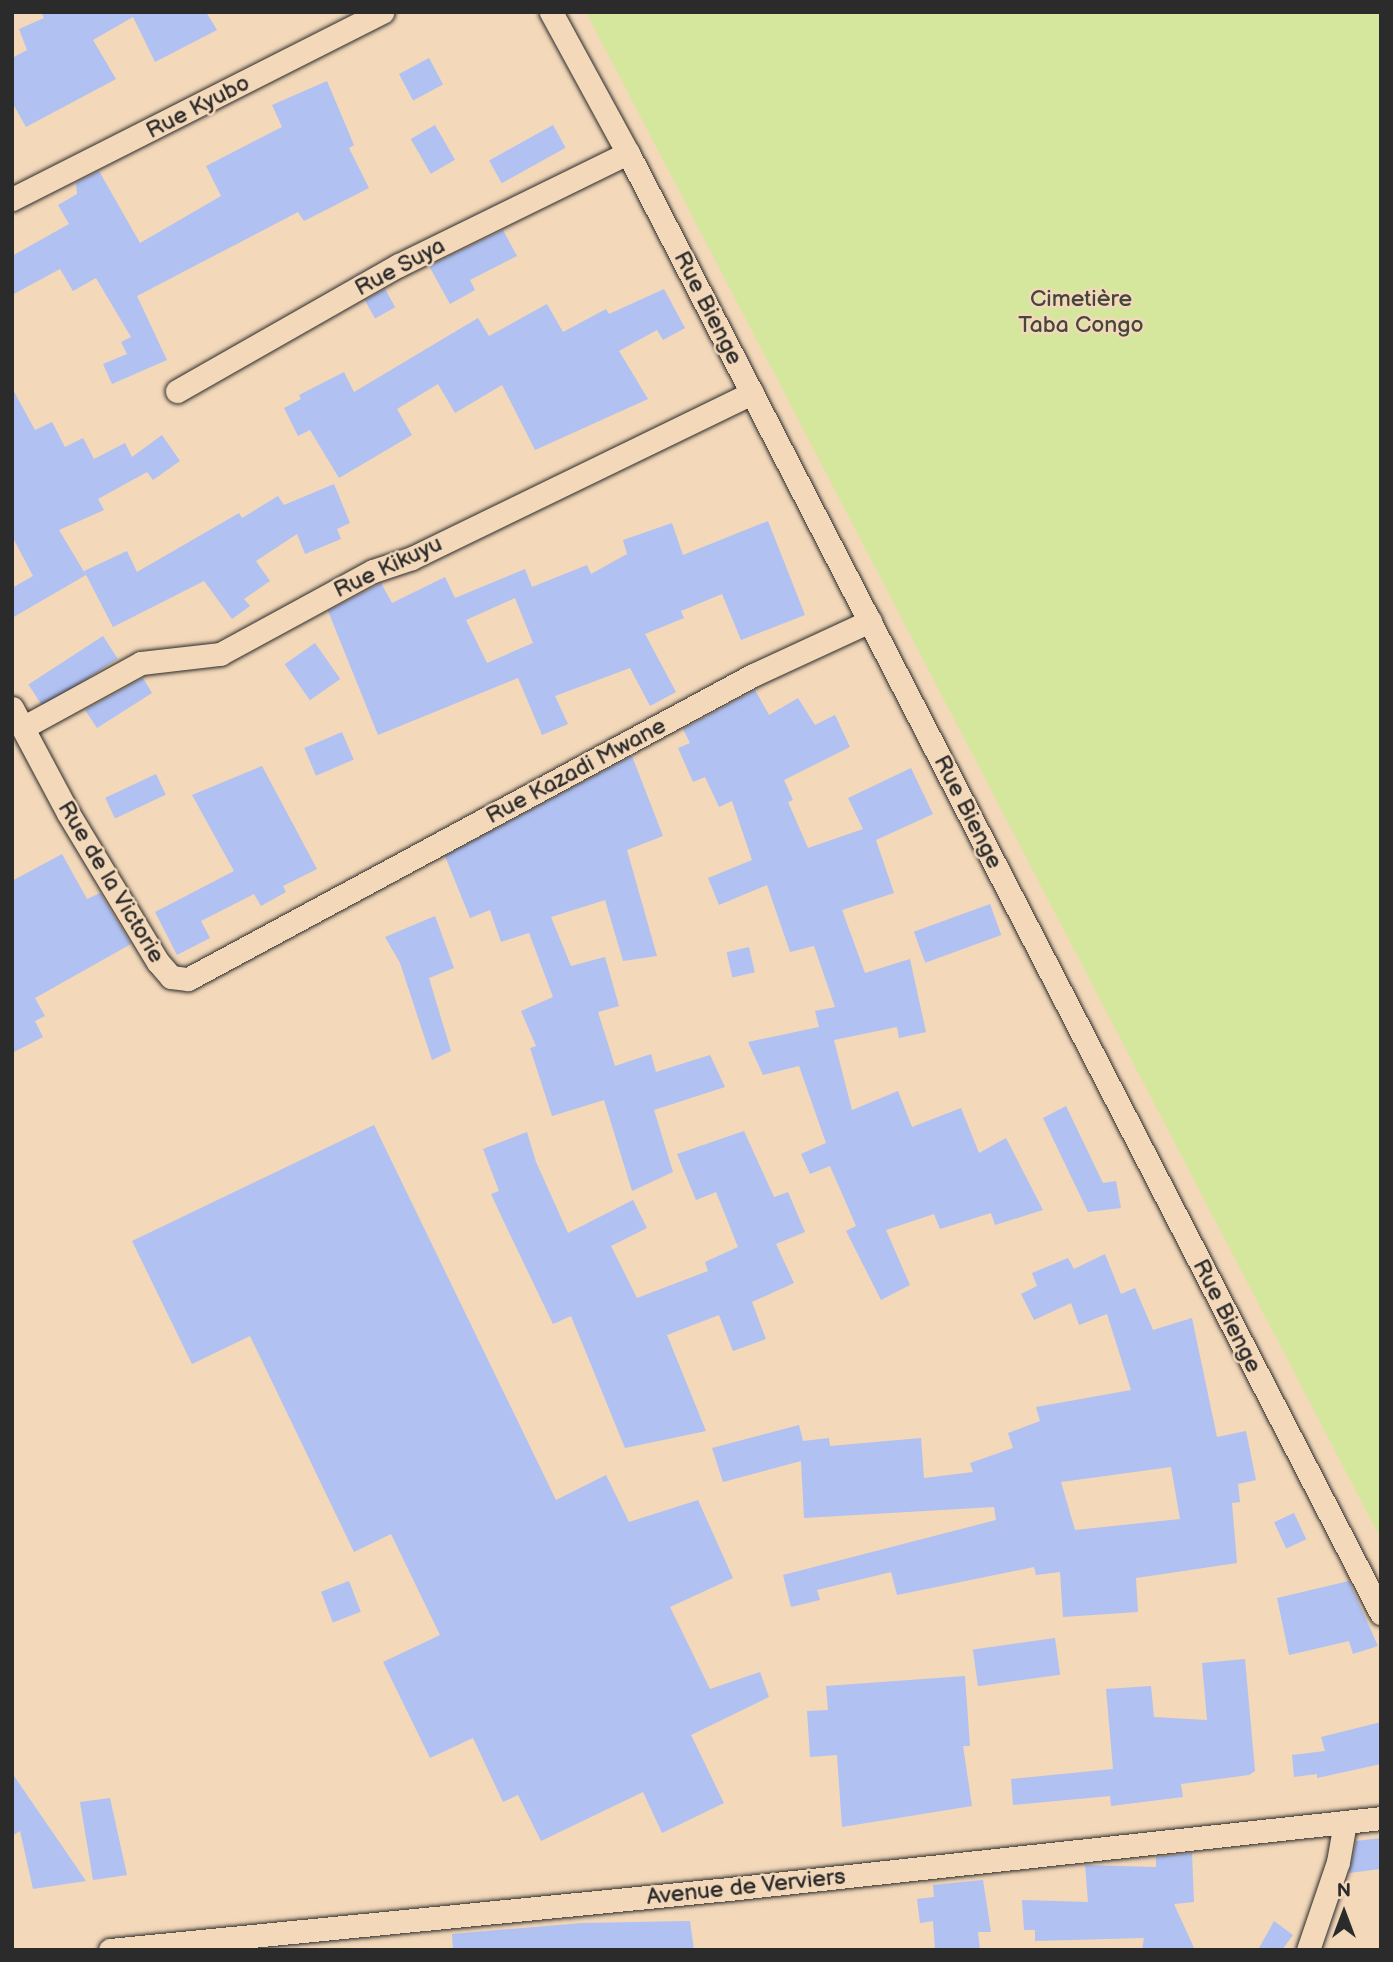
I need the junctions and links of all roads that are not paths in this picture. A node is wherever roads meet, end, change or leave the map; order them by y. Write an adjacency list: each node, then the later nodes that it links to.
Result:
1 (383, 12): 4 (street, Rue Kyubo)
2 (551, 12): 3 (street, Rue Bienge)
3 (628, 153): 5 (street, Rue Suya); 6 (street, Rue Bienge)
4 (12, 199)
5 (177, 391)
6 (752, 393): 7 (street, Rue Bienge); 9 (street, Rue Kikuyu)
7 (870, 621): 10 (street, Rue Kazadi Mwane); 11 (street, Rue Bienge)
8 (12, 708): 9 (street, Rue de la Victorie)
9 (24, 727): 10 (street, Rue de la Victorie)
10 (286, 927)
11 (1381, 1613)
12 (1381, 1818): 13 (street, Avenue de Verviers)
13 (1345, 1823): 14 (street, Avenue de Verviers); 15 (street)
14 (110, 1950)
15 (1308, 1950)

